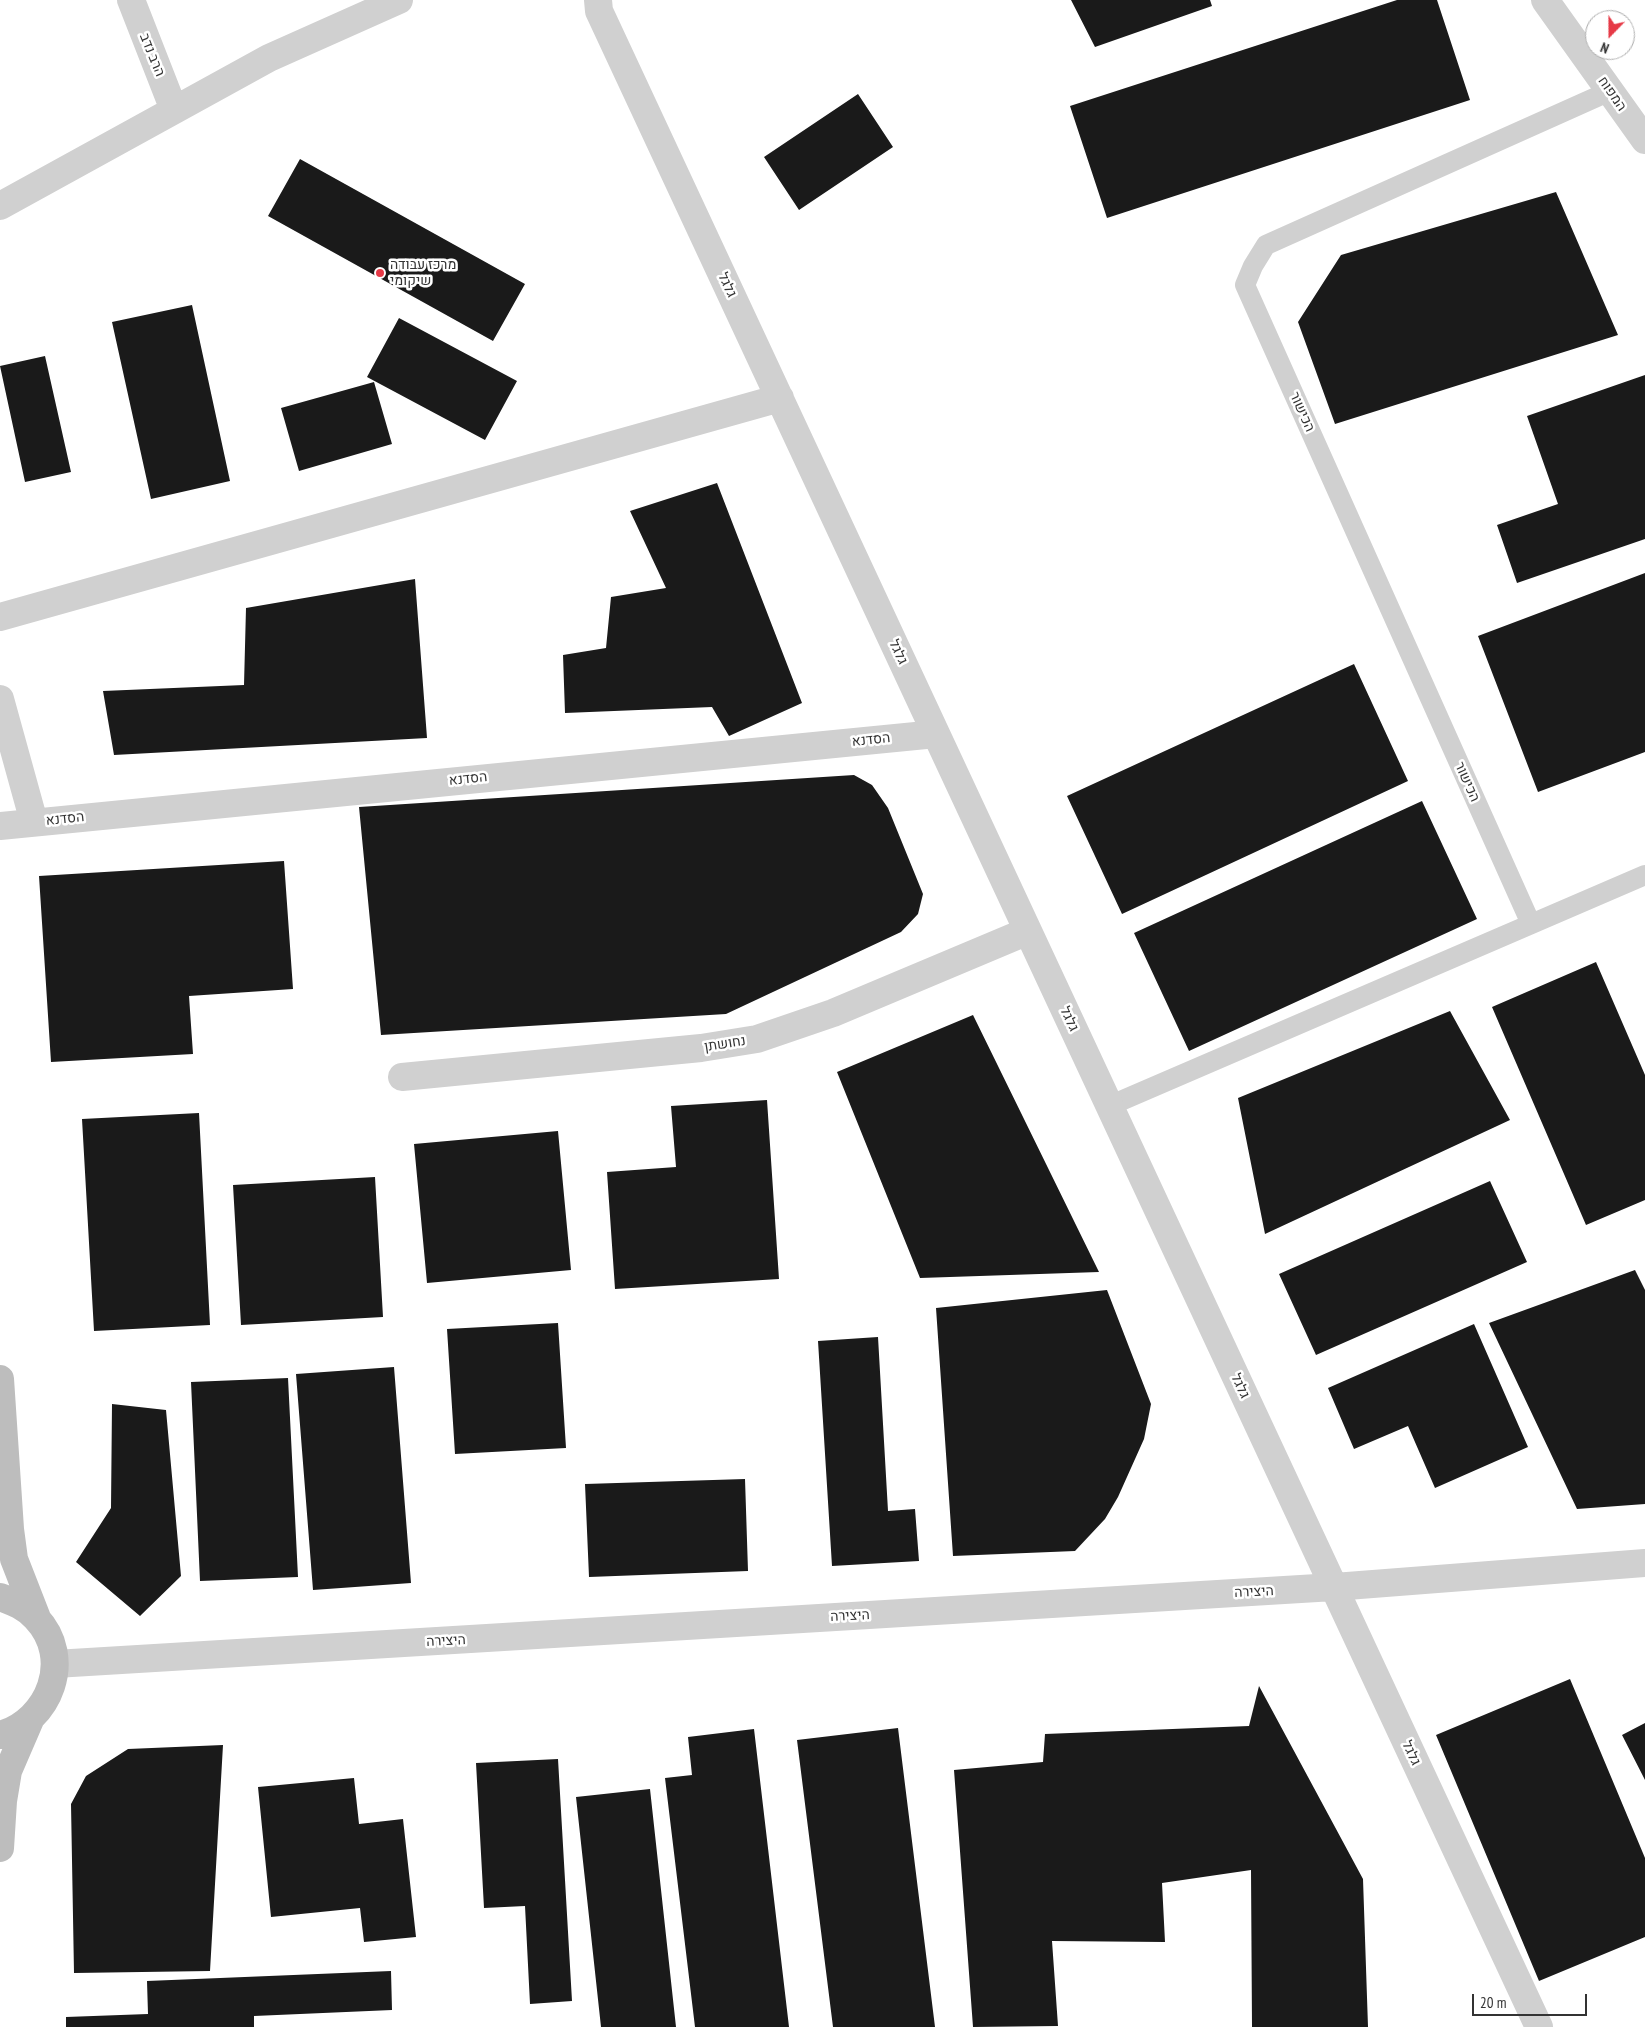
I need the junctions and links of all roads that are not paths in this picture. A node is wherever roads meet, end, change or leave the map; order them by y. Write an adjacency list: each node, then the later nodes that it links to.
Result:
1 (131, 0): 6 (street, הרב נדב)
2 (399, 0): 6 (street)
3 (1545, 0): 5 (street, המפוח)
4 (598, 6): 9 (street, גלגל)
5 (1610, 91): 7 (street, המפוח); 16 (lane, הכישור)
6 (174, 110): 8 (street)
7 (1645, 140)
8 (0, 206)
9 (780, 398): 10 (street); 12 (street, גלגל)
10 (0, 617)
11 (0, 699): 13 (street)
12 (936, 734): 13 (street, הסדנא); 17 (street, גלגל)
13 (34, 822): 14 (street, הסדנא)
14 (0, 826)
15 (1645, 875): 16 (lane)
16 (1531, 924): 19 (lane)
17 (1028, 932): 18 (street, נחושתן); 19 (street, גלגל)
18 (402, 1077)
19 (1109, 1106): 22 (street, גלגל)
20 (0, 1380): 24 (street)
21 (1645, 1563): 22 (street, היצירה)
22 (1334, 1588): 25 (street, היצירה); 29 (street, גלגל)
23 (0, 1597): 24 (street)
24 (37, 1618): 25 (street)
25 (55, 1664): 26 (street)
26 (30, 1720): 27 (street); 28 (street)
27 (0, 1735)
28 (0, 1848)
29 (1539, 2027)

